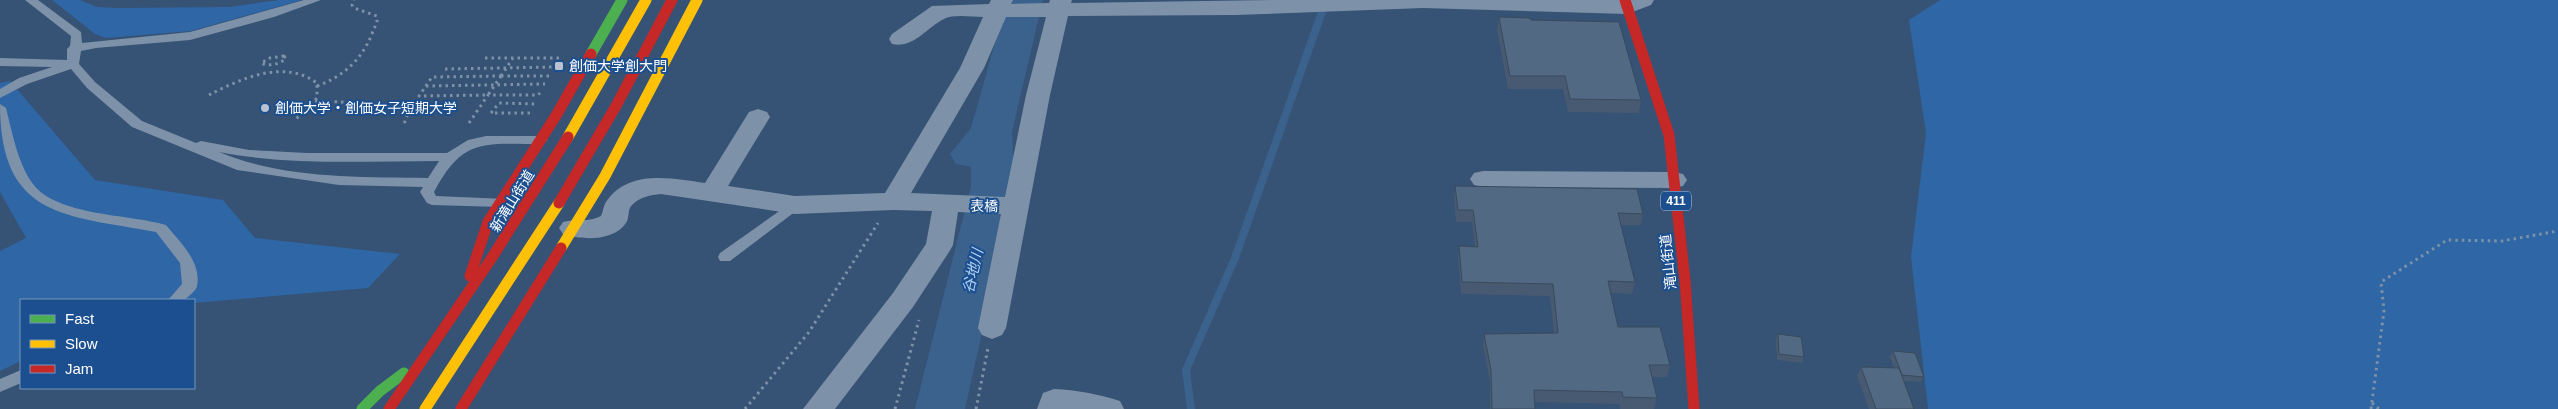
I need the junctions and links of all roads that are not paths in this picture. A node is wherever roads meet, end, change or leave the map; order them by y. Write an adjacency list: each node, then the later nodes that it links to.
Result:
1 (32, 0): 12 (lane)
2 (315, 0): 12 (lane)
3 (622, 0): 19 (main road)
4 (646, 0): 33 (main road, 新滝山街道)
5 (672, 0): 40 (main road)
6 (696, 0): 30 (main road)
7 (1423, 0): 8 (street); 10 (street)
8 (1632, 2): 22 (main road, 滝山街道 / 411)
9 (1002, 7): 10 (street); 11 (street); 25 (street)
10 (1056, 7): 29 (street)
11 (900, 40)
12 (73, 49): 14 (lane)
13 (0, 62): 14 (lane)
14 (73, 64): 15 (lane); 18 (lane)
15 (0, 94)
16 (0, 108): 32 (lane)
17 (758, 117): 24 (street)
18 (168, 139): 20 (lane); 23 (lane)
19 (541, 140): 20 (lane); 26 (main road)
20 (450, 156): 23 (lane)
21 (1483, 179): 22 (street)
22 (1674, 180): 45 (main road, 滝山街道 / 411)
23 (432, 183): 26 (lane)
24 (712, 192): 27 (street, 表橋); 30 (street, 表橋)
25 (893, 201): 27 (street, 表橋); 28 (street, 表橋)
26 (501, 202): 33 (main road)
27 (795, 205): 31 (lane)
28 (953, 205): 29 (street, 表橋); 42 (street)
29 (1012, 206): 34 (street)
30 (572, 228): 41 (main road)
31 (725, 257)
32 (176, 299)
33 (460, 304): 35 (main road, 新滝山街道)
34 (992, 328)
35 (426, 356): 38 (main road); 39 (main road, 新滝山街道)
36 (20, 376): 37 (lane)
37 (0, 386)
38 (362, 409)
39 (389, 409)
40 (425, 409)
41 (461, 409)
42 (818, 409)
43 (1052, 409): 44 (street)
44 (1109, 409)
45 (1694, 409)

